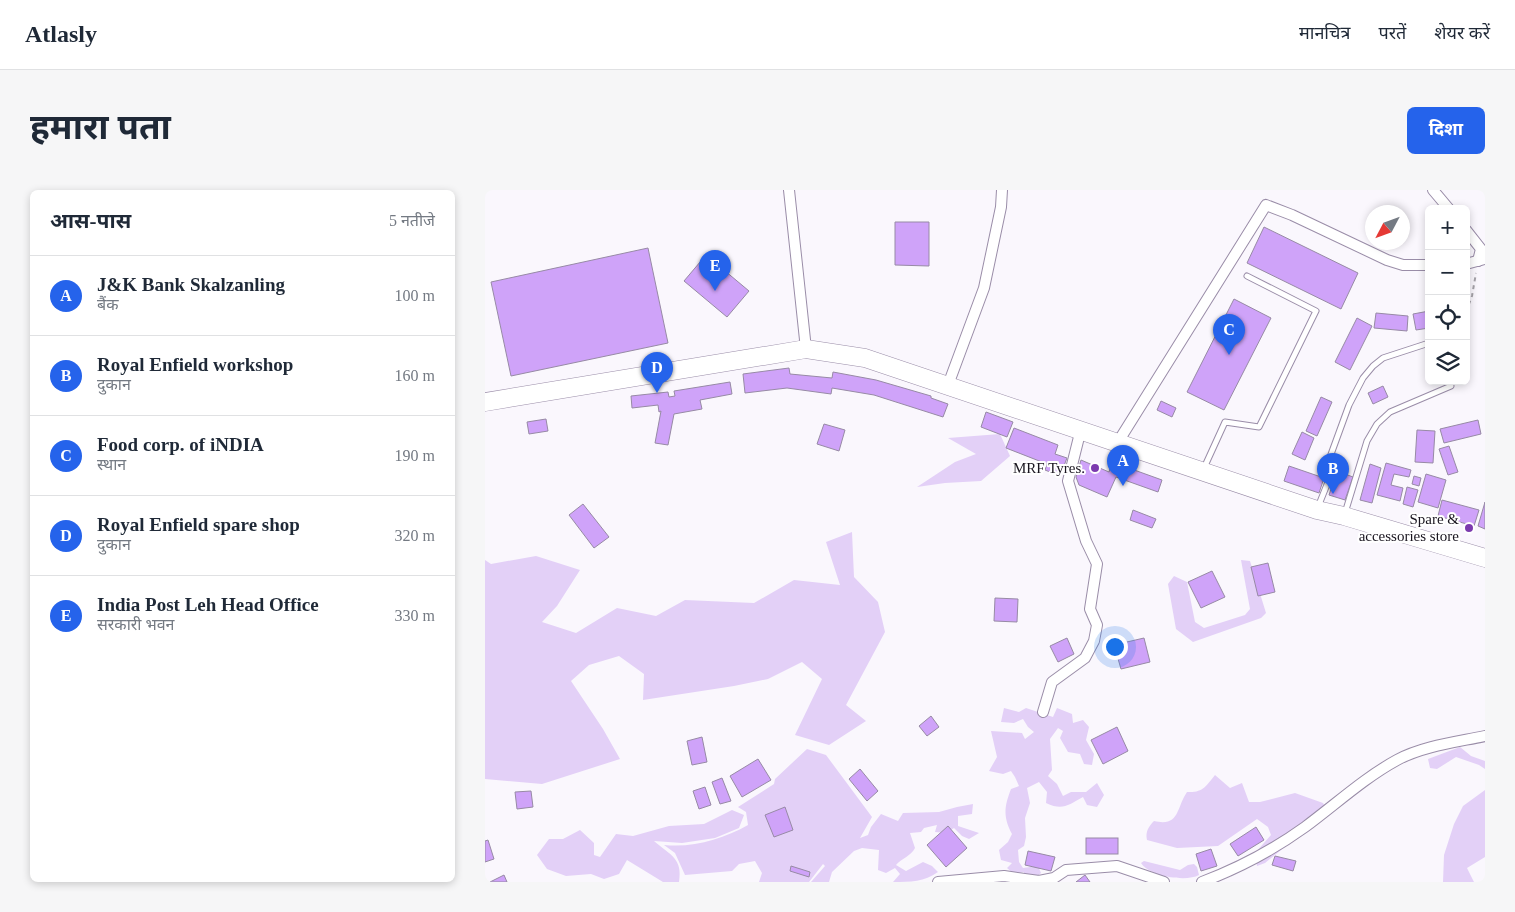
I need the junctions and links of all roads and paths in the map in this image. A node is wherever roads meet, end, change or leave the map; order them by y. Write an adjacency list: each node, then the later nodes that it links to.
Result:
1 (789, 190): 11 (street)
2 (1002, 190): 12 (street)
3 (1433, 190): 4 (street)
4 (1446, 205)
5 (1470, 235): 6 (street)
6 (1481, 260): 9 (path)
7 (1425, 265): 16 (street)
8 (1247, 276): 17 (lane)
9 (1470, 301)
10 (1425, 344): 18 (lane)
11 (805, 349): 12 (highway); 14 (highway)
12 (948, 384): 15 (highway)
13 (1451, 385): 19 (lane)
14 (485, 402)
15 (1081, 430): 16 (highway); 21 (street)
16 (1118, 442): 17 (highway)
17 (1203, 471): 18 (highway)
18 (1317, 510): 19 (highway)
19 (1344, 516): 20 (highway)
20 (1485, 558)
21 (1043, 712)
22 (1485, 736): 25 (street)
23 (937, 882): 24 (street)
24 (1164, 882)
25 (1202, 882)

